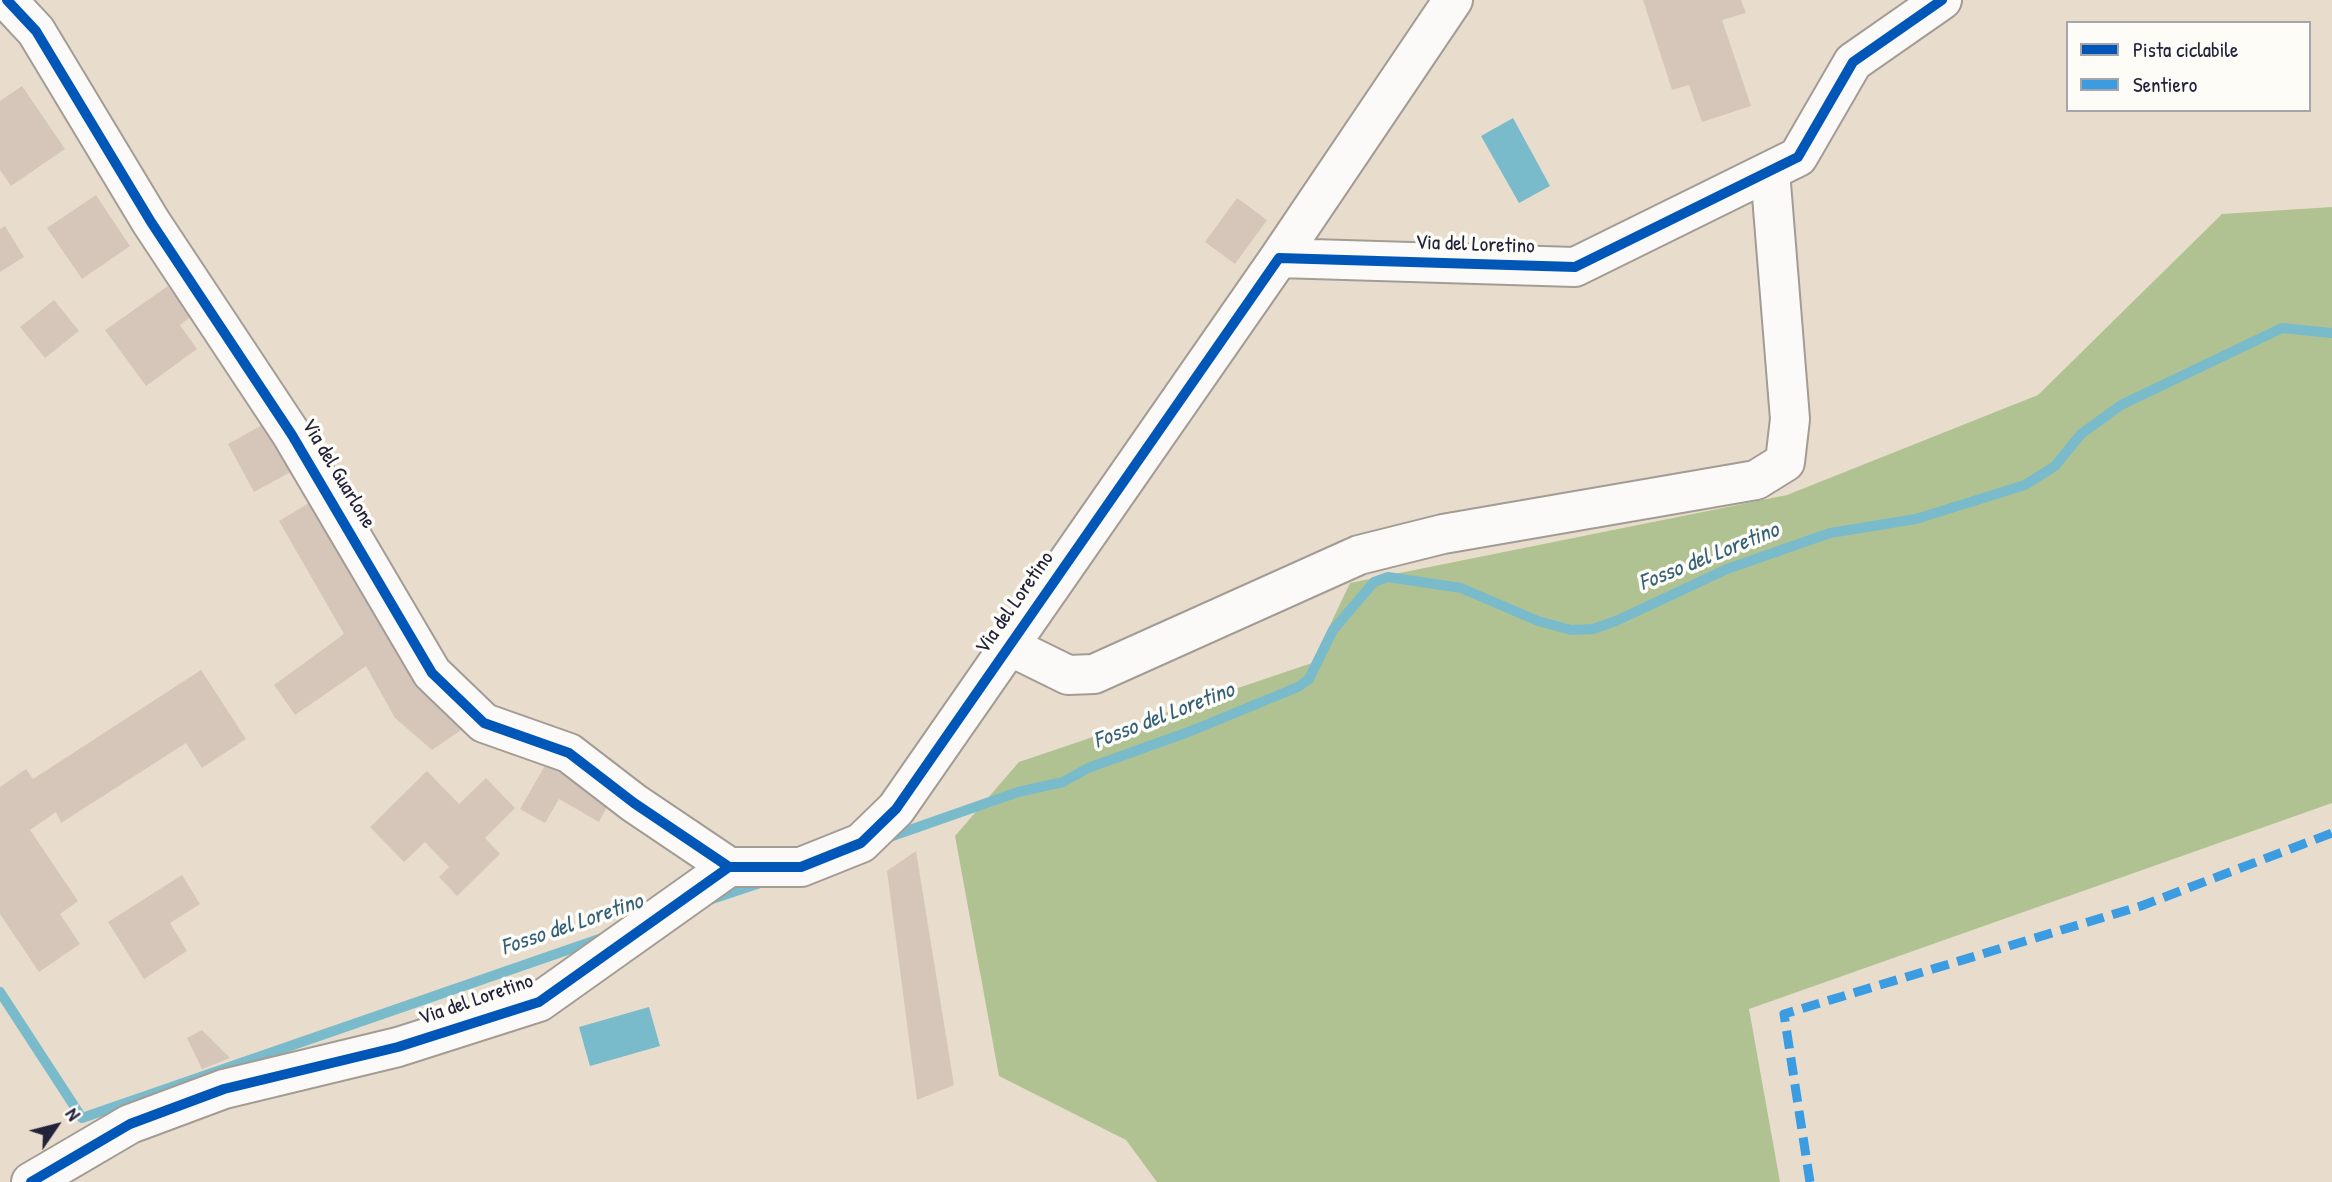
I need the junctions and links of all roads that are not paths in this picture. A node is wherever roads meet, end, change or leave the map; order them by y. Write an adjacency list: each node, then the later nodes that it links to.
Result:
1 (7, 0): 7 (street, Via del Guarlone)
2 (1453, 0): 5 (street)
3 (1942, 0): 4 (street, Via del Loretino)
4 (1770, 171): 5 (street, Via del Loretino); 6 (street)
5 (1279, 258): 6 (street, Via del Loretino)
6 (1009, 646): 7 (street, Via del Loretino)
7 (729, 867): 8 (street, Via del Loretino)
8 (31, 1182)

